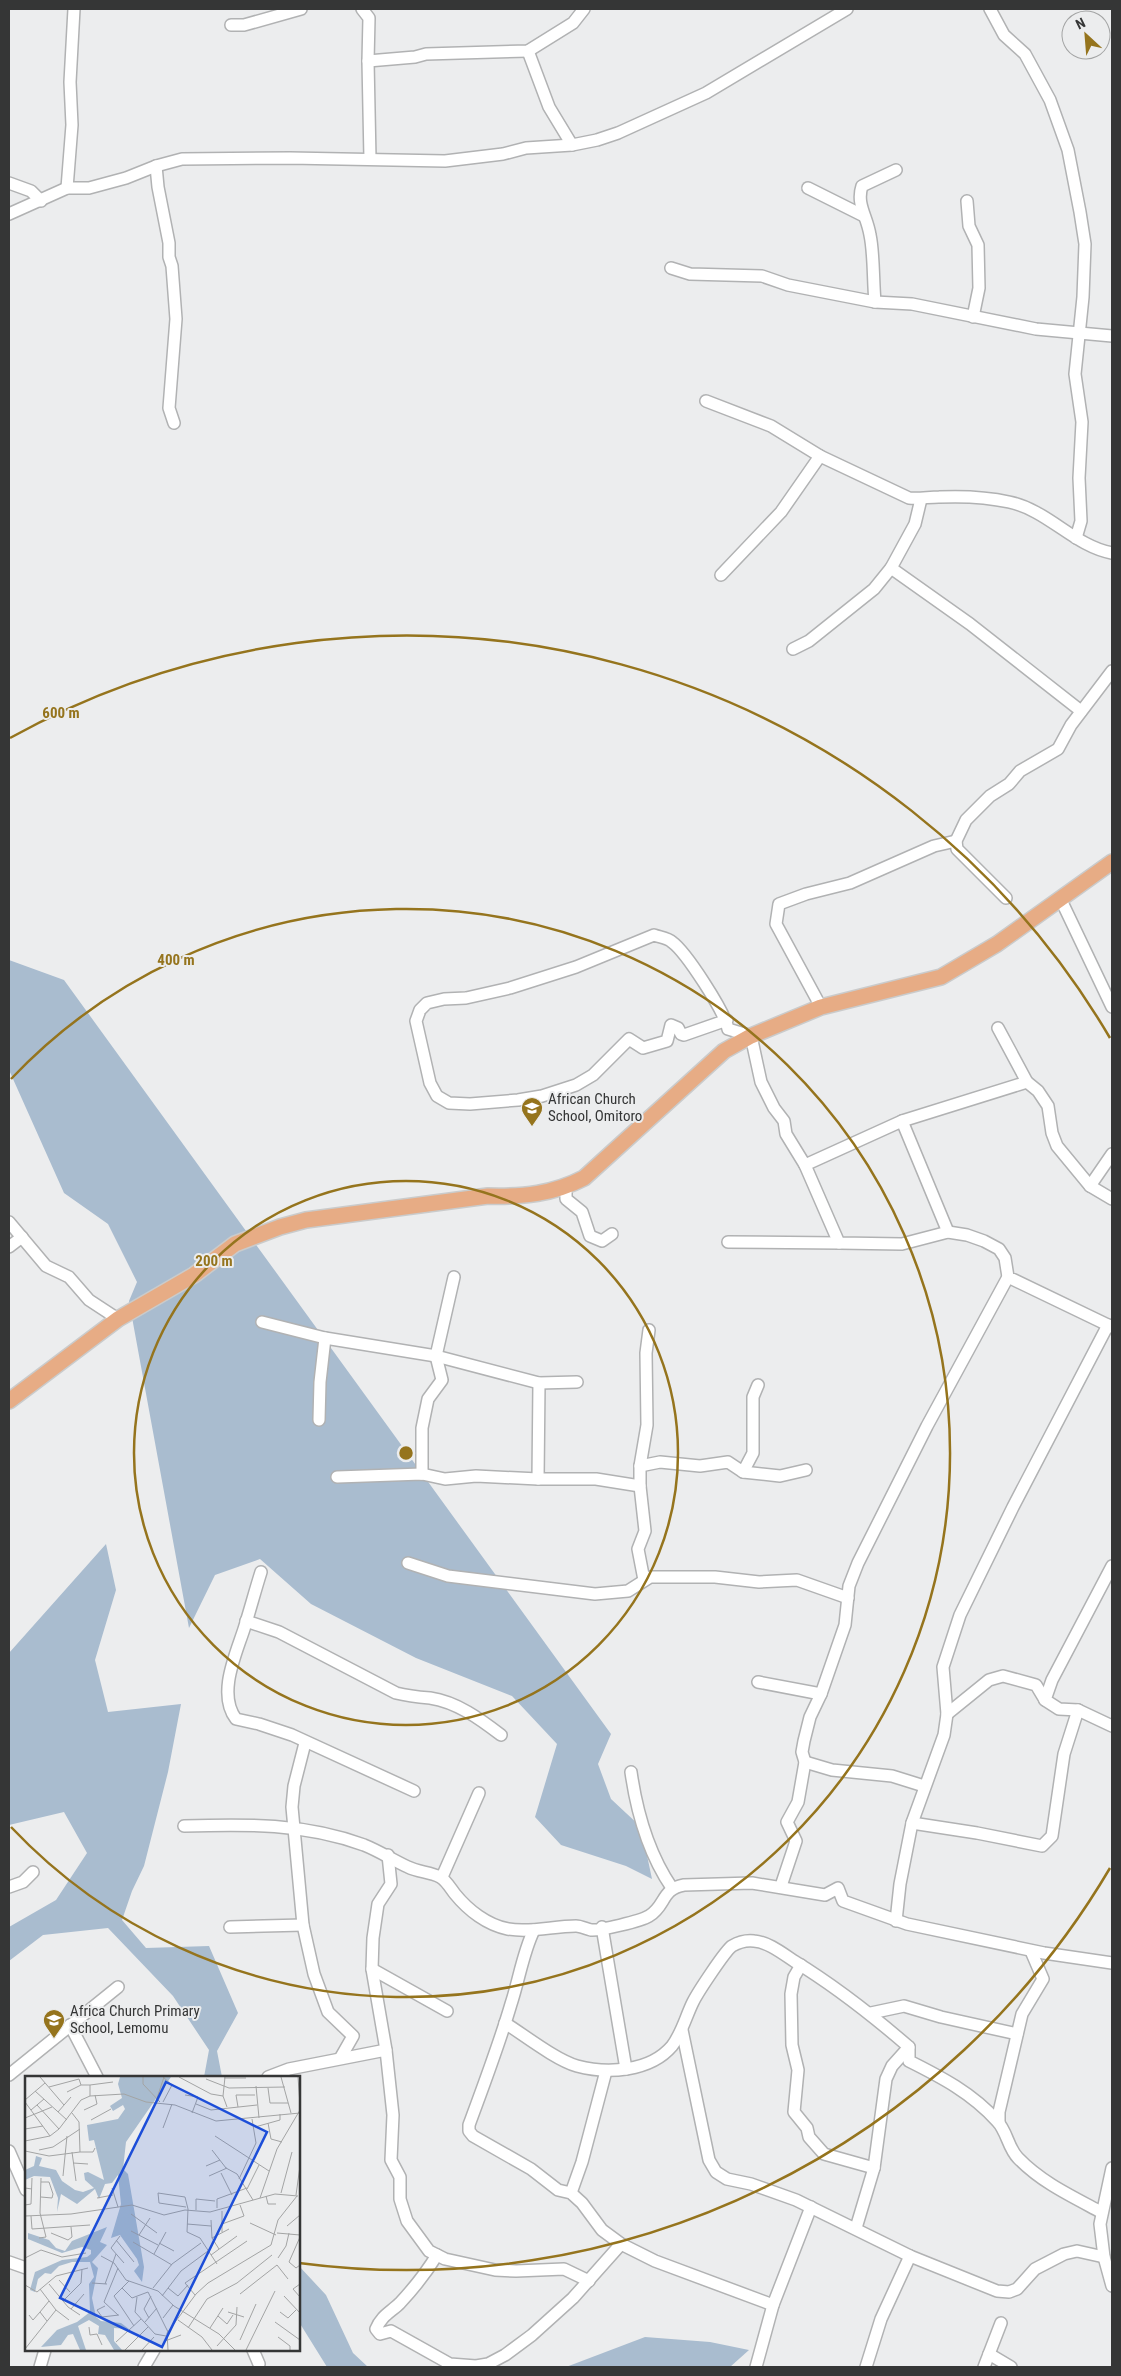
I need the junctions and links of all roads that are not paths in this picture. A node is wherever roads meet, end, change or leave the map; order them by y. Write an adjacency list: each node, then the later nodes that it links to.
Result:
1 (74, 9): 15 (street)
2 (301, 9): 7 (street)
3 (362, 9): 9 (street)
4 (847, 9): 10 (street)
5 (580, 10): 8 (street)
6 (993, 10): 24 (street)
7 (231, 25)
8 (528, 51): 9 (street); 10 (street)
9 (368, 61): 11 (street)
10 (572, 145): 11 (street)
11 (370, 159): 12 (street)
12 (156, 166): 15 (street); 27 (street)
13 (896, 170): 20 (street)
14 (9, 183): 17 (street)
15 (67, 188): 17 (street)
16 (808, 188): 20 (street)
17 (41, 201): 19 (street)
18 (967, 201): 23 (street)
19 (9, 214)
20 (864, 216): 22 (street)
21 (671, 268): 22 (street)
22 (874, 302): 23 (street)
23 (973, 317): 24 (street)
24 (1079, 332): 25 (street); 30 (street)
25 (1112, 336)
26 (706, 401): 28 (street)
27 (174, 423)
28 (820, 456): 29 (street); 33 (street)
29 (921, 499): 30 (street); 32 (street)
30 (1076, 538): 31 (street)
31 (1112, 553)
32 (891, 568): 34 (street); 36 (street)
33 (721, 575)
34 (793, 649)
35 (1112, 671): 36 (street)
36 (1081, 712): 37 (street)
37 (956, 841): 39 (street); 41 (street)
38 (1112, 862): 40 (main road)
39 (1006, 898)
40 (1060, 900): 41 (main road); 42 (street)
41 (821, 1007): 45 (main road)
42 (1112, 1007)
43 (727, 1020): 43 (street); 45 (street)
44 (998, 1028): 46 (street)
45 (751, 1036): 49 (street); 51 (main road)
46 (1026, 1082): 47 (street); 50 (street)
47 (902, 1121): 49 (street); 54 (street)
48 (1112, 1154): 50 (street)
49 (805, 1165): 58 (street)
50 (1090, 1186): 52 (street)
51 (566, 1187): 55 (street); 62 (main road)
52 (1112, 1199)
53 (9, 1222): 56 (street)
54 (948, 1232): 58 (street); 61 (street)
55 (612, 1234)
56 (22, 1237): 59 (street); 62 (street)
57 (728, 1242): 58 (street)
58 (839, 1243)
59 (9, 1247)
60 (454, 1277): 67 (street)
61 (1008, 1277): 64 (street); 84 (street)
62 (118, 1319): 71 (main road)
63 (262, 1322): 66 (street)
64 (1110, 1326): 88 (street)
65 (649, 1330): 73 (street)
66 (325, 1338): 67 (street); 72 (street)
67 (436, 1356): 69 (street); 76 (street)
68 (577, 1382): 69 (street)
69 (540, 1383): 78 (street)
70 (758, 1385): 75 (street)
71 (9, 1401)
72 (319, 1420)
73 (640, 1466): 75 (street); 79 (street)
74 (806, 1470): 75 (street)
75 (743, 1472)
76 (422, 1474): 77 (street); 78 (street)
77 (337, 1477)
78 (538, 1480): 79 (street)
79 (640, 1486): 83 (street)
80 (408, 1563): 83 (street)
81 (1112, 1566): 89 (street)
82 (261, 1572): 85 (street)
83 (644, 1580): 84 (street)
84 (848, 1598): 87 (street)
85 (246, 1621): 94 (street); 95 (street)
86 (758, 1682): 87 (street)
87 (821, 1694): 96 (street)
88 (946, 1696): 90 (street); 92 (street)
89 (1046, 1700): 90 (street); 91 (street)
90 (961, 1704): 92 (street)
91 (1078, 1710): 93 (street); 101 (street)
92 (948, 1714): 98 (street)
93 (1112, 1726)
94 (501, 1735)
95 (305, 1743): 99 (street); 103 (street)
96 (805, 1762): 98 (street); 107 (street)
97 (631, 1772): 109 (street)
98 (924, 1786): 101 (street)
99 (414, 1791)
100 (479, 1793): 106 (street)
101 (912, 1823): 110 (street)
102 (184, 1826): 103 (street)
103 (294, 1828): 104 (street); 111 (street)
104 (388, 1856): 106 (street); 120 (street)
105 (33, 1872): 108 (street)
106 (442, 1877): 114 (street)
107 (781, 1886): 109 (street); 110 (street)
108 (9, 1887)
109 (672, 1888): 113 (street)
110 (896, 1921): 117 (street)
111 (303, 1925): 112 (street); 130 (street)
112 (230, 1927)
113 (602, 1927): 115 (street); 131 (street)
114 (512, 1929): 115 (street); 116 (street)
115 (534, 1930): 116 (street)
116 (528, 1943): 124 (street)
117 (1031, 1951): 118 (street); 127 (street)
118 (1112, 1963)
119 (801, 1965): 123 (street); 126 (street); 138 (street)
120 (372, 1969): 122 (street); 129 (street)
121 (118, 1988): 125 (street)
122 (448, 2011)
123 (871, 2013): 127 (street); 128 (street)
124 (506, 2023): 132 (street); 141 (street)
125 (70, 2025): 133 (street); 134 (street)
126 (682, 2030): 131 (street); 142 (street)
127 (1017, 2034): 136 (street)
128 (909, 2047): 136 (street); 138 (street)
129 (386, 2050): 130 (street); 146 (street)
130 (341, 2057): 135 (street)
131 (626, 2068): 132 (street)
132 (606, 2071): 141 (street)
133 (9, 2075)
134 (96, 2076)
135 (271, 2076)
136 (999, 2122): 143 (street)
137 (9, 2151): 140 (street)
138 (874, 2168): 144 (street)
139 (1112, 2168): 143 (street)
140 (25, 2188)
141 (571, 2193): 145 (street)
142 (810, 2207): 144 (street); 153 (street)
143 (1101, 2212): 148 (street)
144 (856, 2228): 147 (street)
145 (621, 2244): 151 (street); 153 (street)
146 (437, 2255): 151 (street); 151 (street)
147 (910, 2256): 148 (street); 163 (street)
148 (1104, 2257): 152 (street)
149 (9, 2262): 150 (street)
150 (25, 2268)
151 (588, 2281)
152 (1112, 2286)
153 (773, 2305): 162 (street)
154 (1001, 2323): 158 (street)
155 (45, 2351): 160 (street)
156 (153, 2351): 161 (street)
157 (253, 2351): 159 (street)
158 (989, 2354): 164 (street); 165 (street)
159 (259, 2364)
160 (40, 2367)
161 (144, 2367)
162 (756, 2367)
163 (866, 2367)
164 (984, 2367)
165 (1011, 2367)

